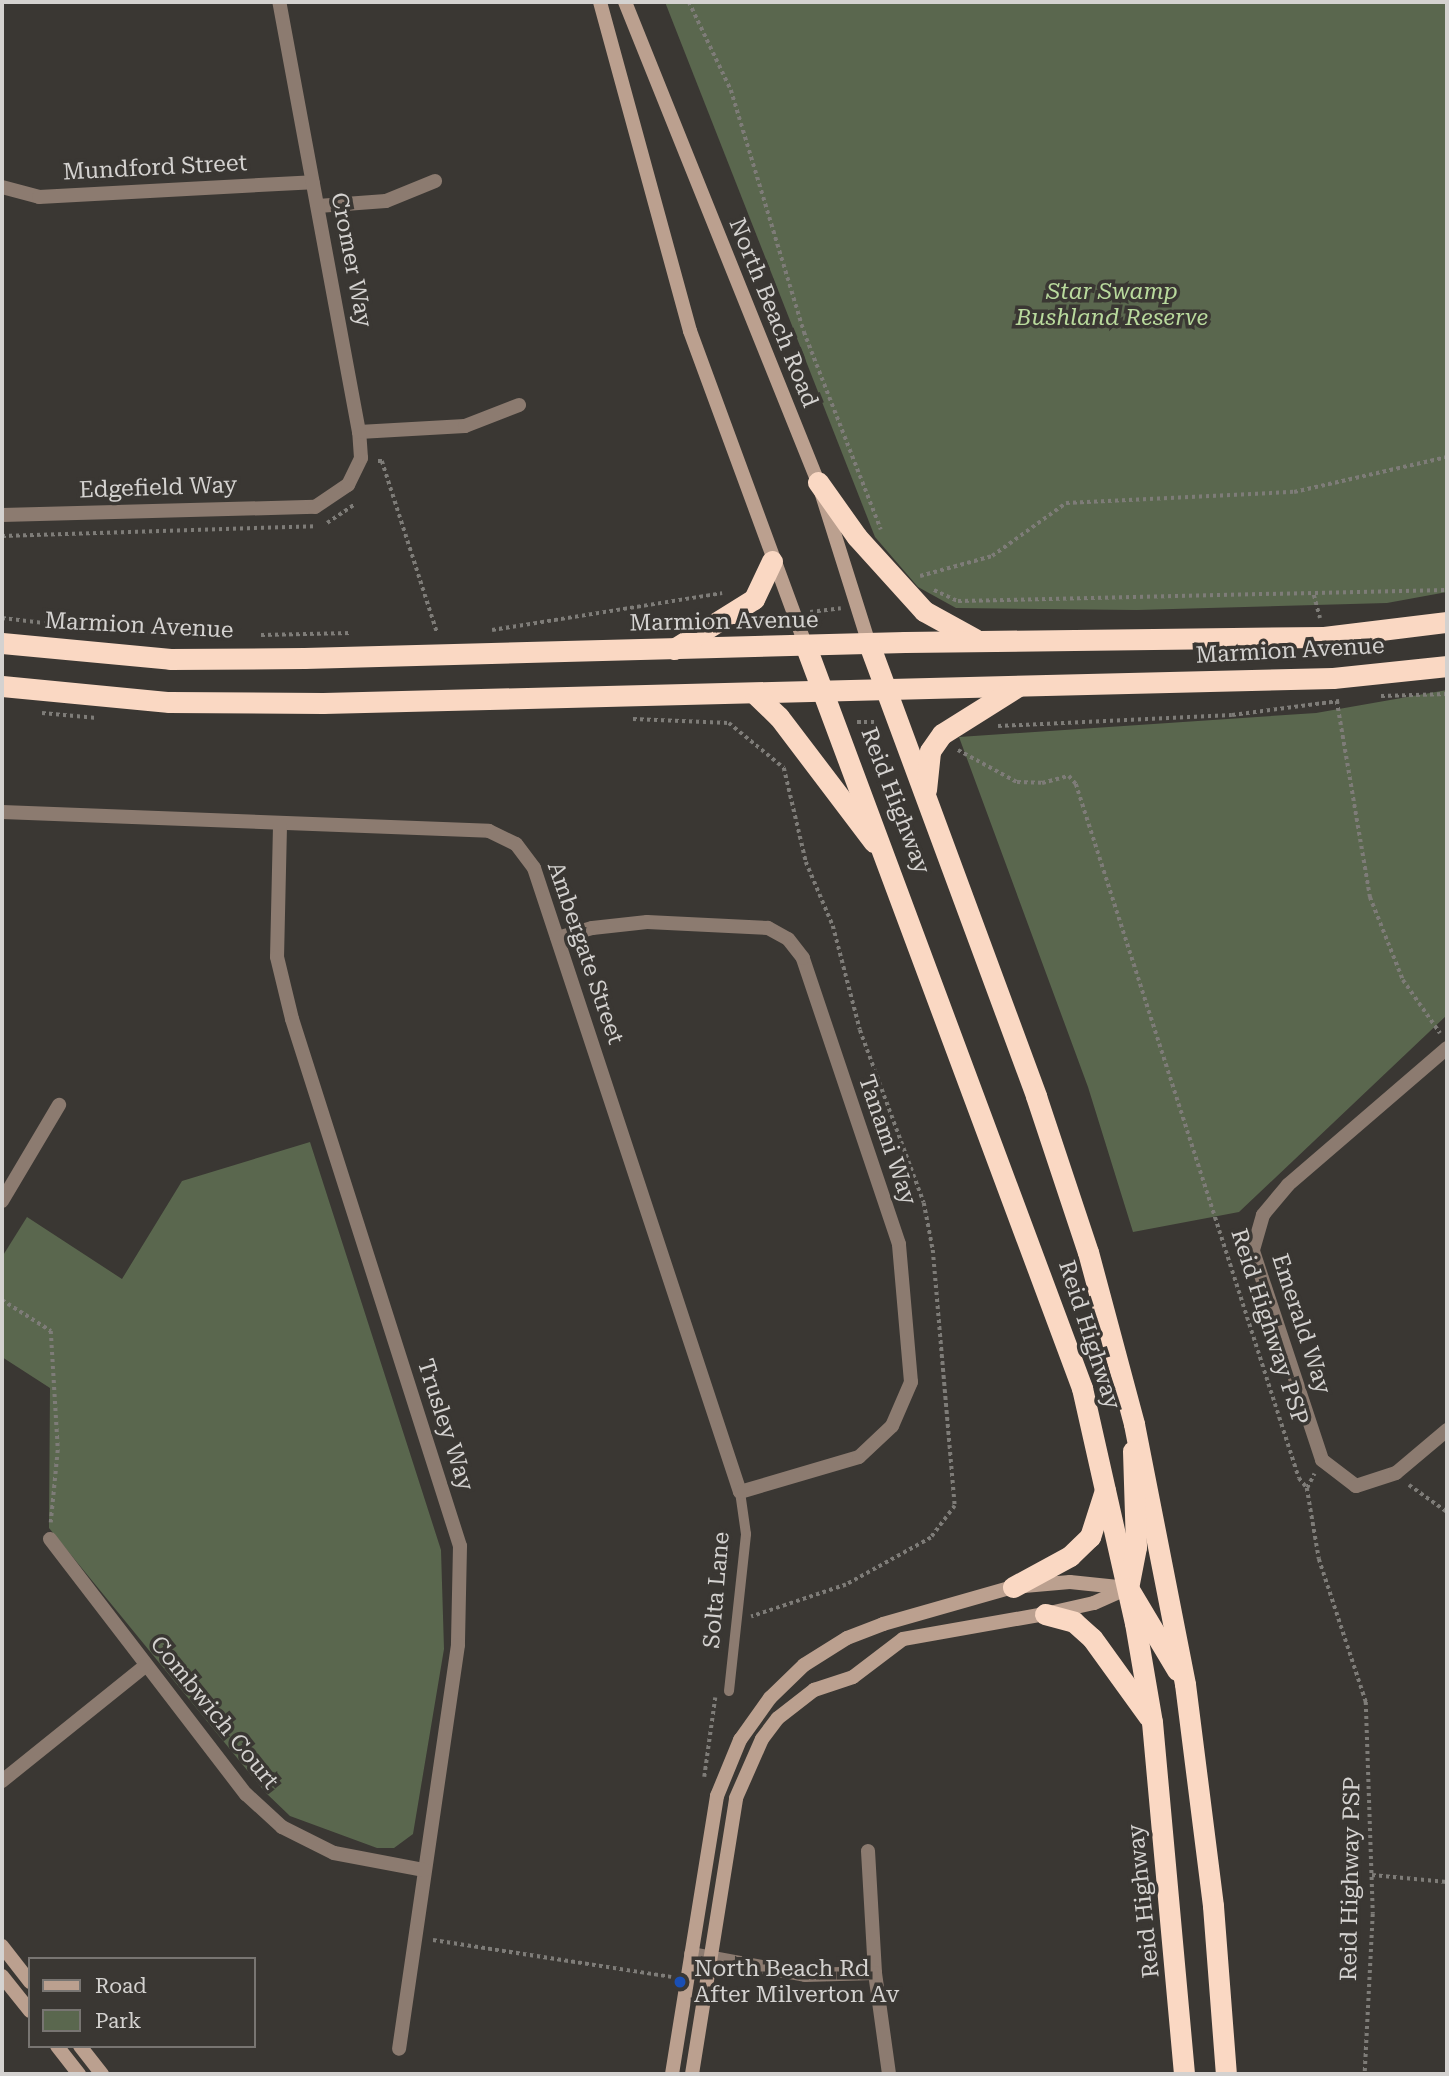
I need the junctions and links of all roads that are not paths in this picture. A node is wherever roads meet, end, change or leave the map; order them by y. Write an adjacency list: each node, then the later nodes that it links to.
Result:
1 (279, 2): 5 (street, Cromer Way)
2 (600, 2): 13 (main road)
3 (625, 2): 10 (main road, North Beach Road)
4 (435, 181): 7 (street)
5 (313, 182): 6 (street, Mundford Street); 7 (street, Cromer Way)
6 (2, 187)
7 (318, 206): 9 (street, Cromer Way)
8 (519, 405): 9 (street)
9 (359, 432): 11 (street, Cromer Way)
10 (818, 482): 15 (highway); 17 (main road, North Beach Road)
11 (315, 507): 12 (street, Edgefield Way)
12 (2, 515)
13 (772, 561): 18 (main road); 19 (highway)
14 (1447, 622): 15 (highway, Marmion Avenue)
15 (981, 642): 17 (highway, Marmion Avenue)
16 (2, 643): 19 (highway, Marmion Avenue)
17 (869, 645): 18 (highway, Marmion Avenue); 23 (highway, Reid Highway)
18 (806, 646): 19 (highway, Marmion Avenue); 24 (highway, Reid Highway)
19 (672, 650)
20 (1447, 666): 22 (highway, Marmion Avenue)
21 (2, 686): 25 (highway, Marmion Avenue)
22 (1017, 687): 23 (highway, Marmion Avenue); 26 (highway)
23 (886, 690): 24 (highway, Marmion Avenue); 26 (highway, Reid Highway)
24 (824, 692): 25 (highway, Marmion Avenue); 29 (highway, Reid Highway)
25 (755, 694): 29 (highway)
26 (925, 795): 34 (highway, Reid Highway)
27 (2, 812): 28 (street, Ambergate Street)
28 (280, 826): 30 (street, Ambergate Street); 48 (street, Trusley Way)
29 (889, 862): 36 (highway, Reid Highway)
30 (557, 938): 37 (street, Ambergate Street); 37 (street, Tanami Way)
31 (1447, 1046): 35 (street, Emerald Way)
32 (59, 1105): 33 (street)
33 (2, 1201)
34 (1135, 1424): 40 (highway); 43 (highway, Reid Highway)
35 (1447, 1430)
36 (1106, 1485): 39 (highway); 40 (highway, Reid Highway)
37 (740, 1492): 44 (lane, Solta Lane)
38 (50, 1539): 42 (street, Combwich Court)
39 (1013, 1587): 40 (main road); 50 (main road)
40 (1128, 1588): 41 (main road); 43 (highway); 45 (highway, Reid Highway)
41 (1045, 1615): 45 (highway); 51 (main road)
42 (145, 1666): 46 (street); 48 (street, Combwich Court)
43 (1185, 1684): 65 (highway, Reid Highway)
44 (729, 1691)
45 (1152, 1722): 64 (highway, Reid Highway)
46 (2, 1781)
47 (868, 1851): 52 (street)
48 (424, 1870): 58 (street, Trusley Way)
49 (2, 1946): 54 (main road)
50 (691, 1954): 51 (street); 61 (main road)
51 (709, 1957): 52 (street); 62 (main road)
52 (876, 1973): 63 (street)
53 (2, 1976): 55 (main road)
54 (28, 1979)
55 (28, 2008)
56 (59, 2048): 59 (main road)
57 (82, 2048): 60 (main road)
58 (399, 2049)
59 (79, 2074)
60 (102, 2074)
61 (672, 2074)
62 (692, 2074)
63 (889, 2074)
64 (1184, 2074)
65 (1226, 2074)

